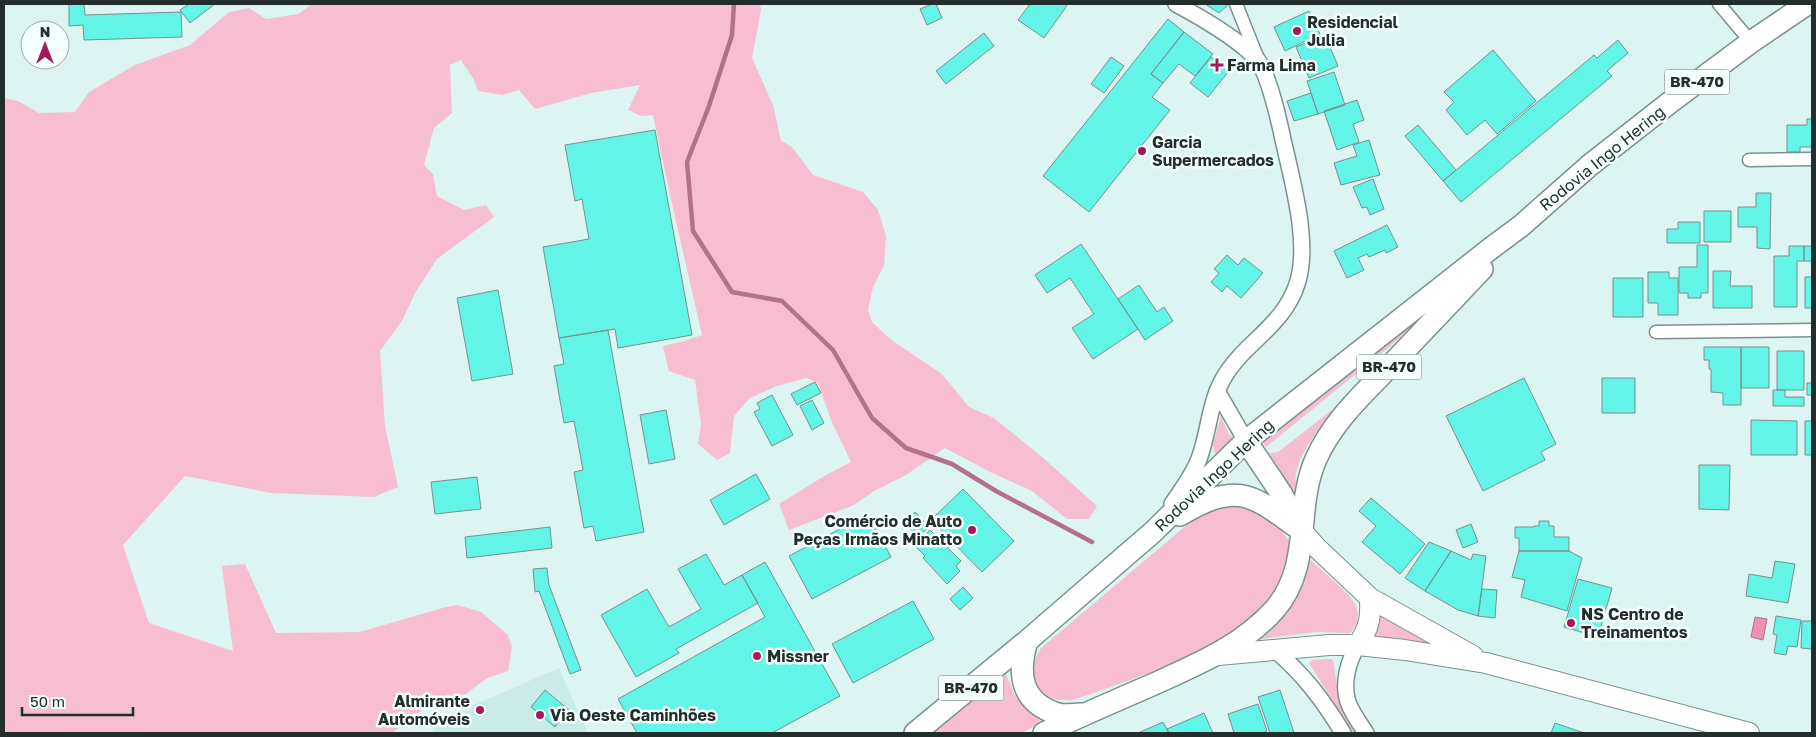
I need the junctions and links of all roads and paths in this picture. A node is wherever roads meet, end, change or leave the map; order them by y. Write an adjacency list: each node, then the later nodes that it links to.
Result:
1 (1176, 4): 6 (street)
2 (1236, 4): 6 (street)
3 (1719, 4): 5 (street)
4 (1807, 4): 5 (highway, Rodovia Ingo Hering / BR-470)
5 (1751, 42): 9 (highway, Rodovia Ingo Hering / BR-470)
6 (1258, 59): 12 (street)
7 (1812, 159): 8 (street)
8 (1749, 160)
9 (1521, 226): 13 (highway, Rodovia Ingo Hering / BR-470); 14 (highway, Rodovia Ingo Hering / BR-470)
10 (1812, 330): 11 (street)
11 (1656, 332)
12 (1217, 391): 13 (street); 15 (street)
13 (1246, 441): 14 (highway); 15 (highway, Rodovia Ingo Hering / BR-470)
14 (1302, 531): 15 (highway); 16 (main road); 20 (highway, Rodovia Ingo Hering / BR-470)
15 (1153, 532): 17 (highway, Rodovia Ingo Hering / BR-470)
16 (1370, 598): 18 (main road); 21 (main road)
17 (1027, 641): 22 (highway); 23 (highway, Rodovia Ingo Hering / BR-470)
18 (1358, 645): 19 (main road); 21 (main road); 26 (street)
19 (1275, 650): 20 (main road); 25 (street)
20 (1218, 655): 22 (highway, Rodovia Ingo Hering / BR-470)
21 (1486, 663): 27 (main road)
22 (1087, 714): 24 (highway, Rodovia Ingo Hering / BR-470)
23 (915, 733)
24 (1044, 733)
25 (1342, 733)
26 (1366, 733)
27 (1749, 733)

